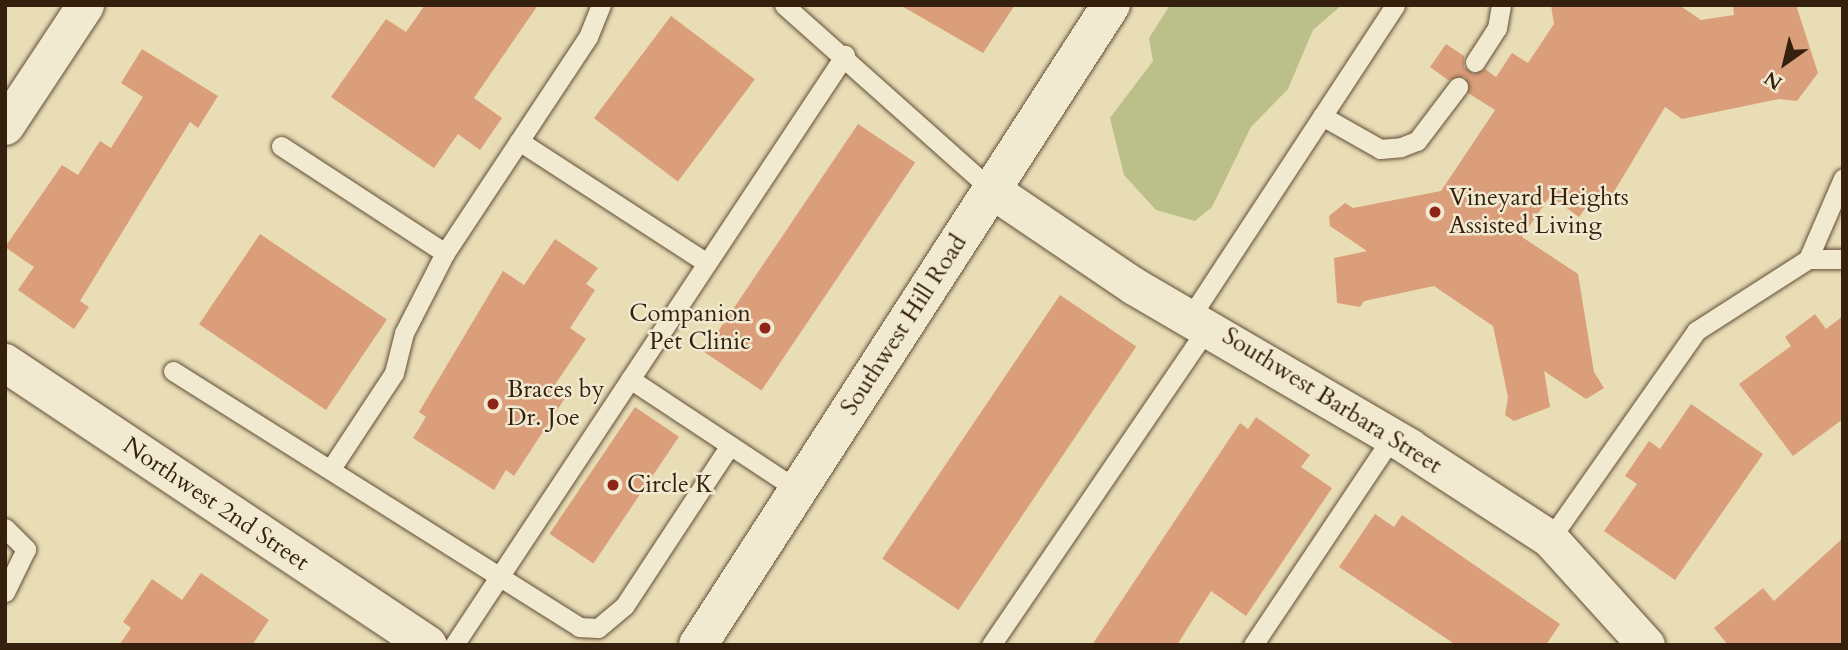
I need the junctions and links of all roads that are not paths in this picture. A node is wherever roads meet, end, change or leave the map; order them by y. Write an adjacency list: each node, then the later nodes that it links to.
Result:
1 (85, 5): 11 (street)
2 (601, 5): 12 (lane)
3 (784, 5): 7 (lane)
4 (1111, 5): 15 (street, Southwest Hill Road)
5 (1395, 5): 10 (lane)
6 (1501, 5): 8 (lane)
7 (845, 55): 15 (lane); 19 (lane)
8 (1475, 62)
9 (1458, 88): 10 (lane)
10 (1322, 116): 20 (lane)
11 (7, 119)
12 (519, 141): 16 (lane); 19 (lane)
13 (281, 146): 16 (lane)
14 (1843, 178): 17 (lane)
15 (992, 190): 20 (street, Southwest Barbara Street); 27 (street, Southwest Hill Road)
16 (445, 253): 26 (lane)
17 (1808, 259): 18 (lane); 29 (lane)
18 (1843, 259)
19 (707, 263): 23 (lane)
20 (1200, 321): 24 (street, Southwest Barbara Street); 35 (lane)
21 (5, 363): 32 (street, Northwest 2nd Street)
22 (173, 372): 26 (lane)
23 (630, 379): 25 (lane); 30 (lane)
24 (1392, 437): 29 (street, Southwest Barbara Street); 36 (lane)
25 (730, 445): 27 (lane); 30 (lane)
26 (332, 467): 30 (lane)
27 (798, 490): 34 (street, Southwest Hill Road)
28 (5, 528): 31 (lane)
29 (1550, 539): 37 (street, Southwest Barbara Street)
30 (499, 575): 33 (lane)
31 (5, 592)
32 (428, 645)
33 (454, 645)
34 (698, 645)
35 (991, 645)
36 (1253, 645)
37 (1646, 645)

